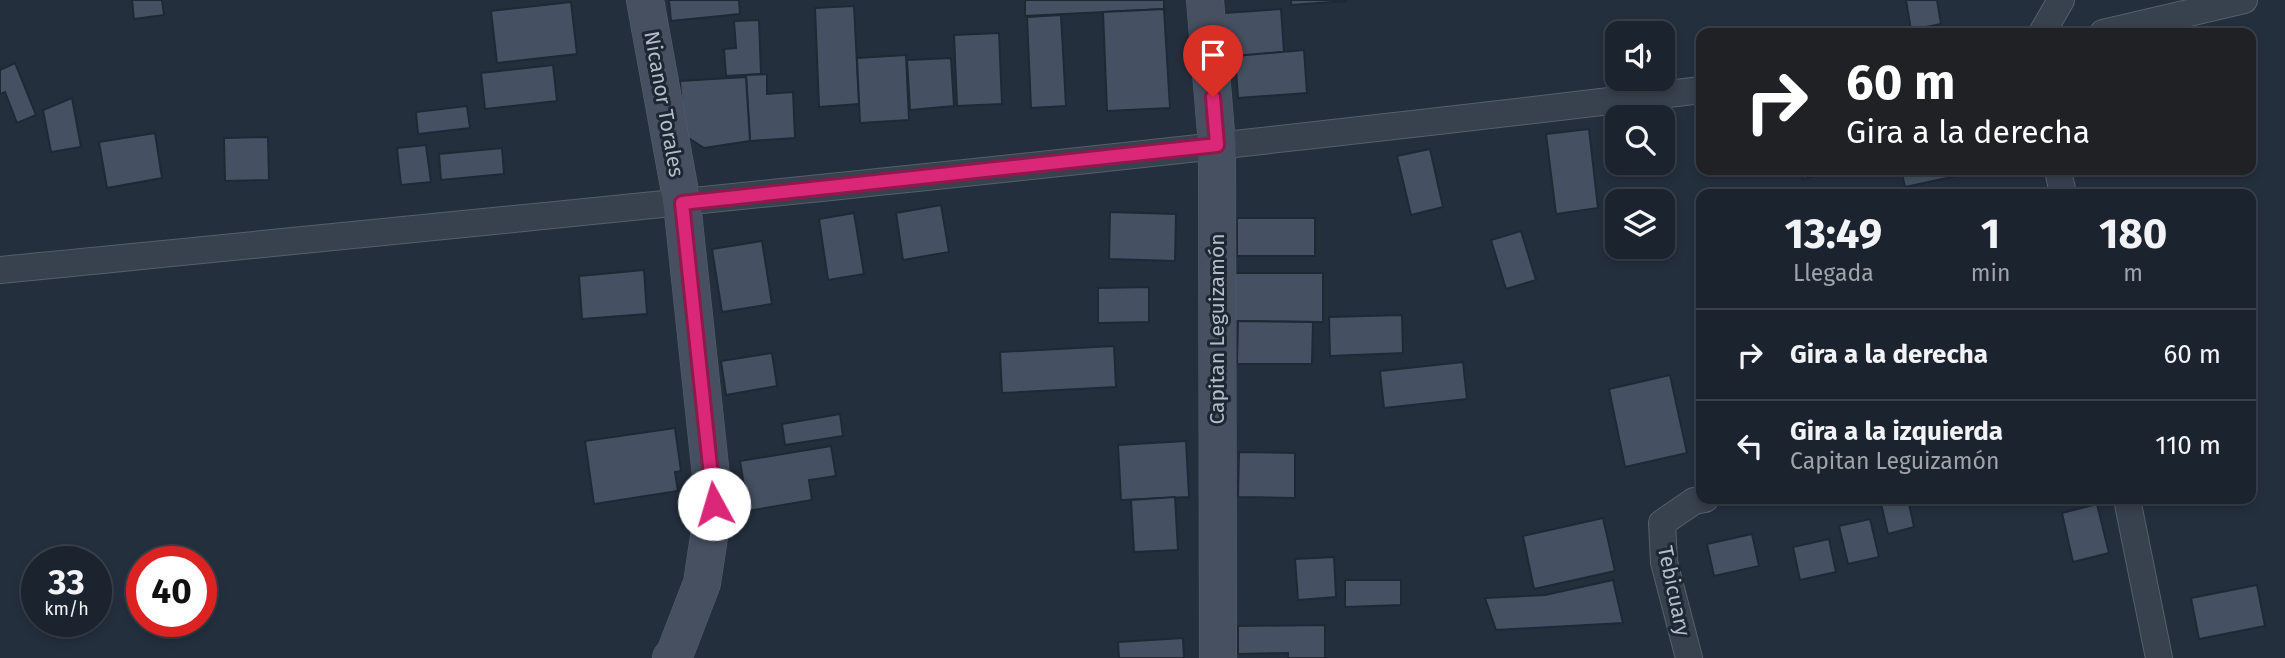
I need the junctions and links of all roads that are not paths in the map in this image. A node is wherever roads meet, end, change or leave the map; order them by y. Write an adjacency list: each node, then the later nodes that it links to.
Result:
1 (645, 0): 9 (street, Nicanor Torales)
2 (1205, 0): 8 (street, Capitan Leguizamón)
3 (2061, 0): 5 (street)
4 (2244, 0): 6 (street)
5 (2045, 28)
6 (2124, 28)
7 (1696, 91): 8 (street)
8 (1217, 145): 9 (street); 14 (street, Capitan Leguizamón)
9 (682, 203): 10 (street); 13 (street, Nicanor Torales)
10 (0, 270)
11 (1696, 501): 15 (street, Tebicuary)
12 (2128, 504): 16 (street)
13 (671, 658)
14 (1218, 658)
15 (1689, 658)
16 (2160, 658)

